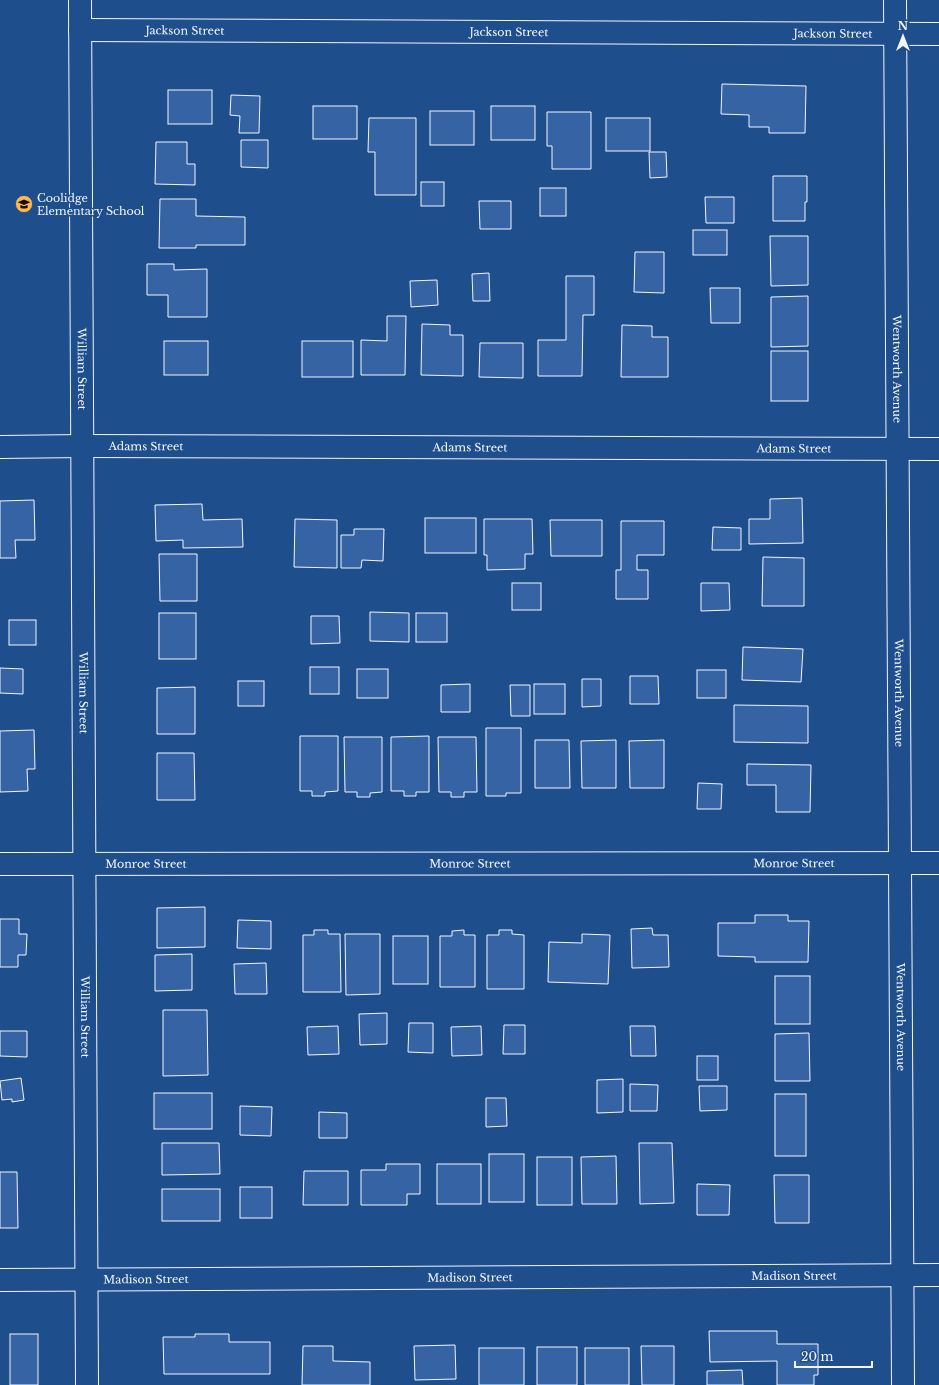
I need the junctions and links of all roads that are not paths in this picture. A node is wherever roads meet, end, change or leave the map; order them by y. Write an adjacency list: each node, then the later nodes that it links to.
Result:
1 (80, 0): 3 (street, William Street)
2 (895, 0): 4 (street, Wentworth Avenue)
3 (80, 30): 4 (street, Jackson Street); 6 (street, William Street)
4 (895, 34): 5 (street, Jackson Street); 8 (street, Wentworth Avenue)
5 (939, 34)
6 (82, 446): 7 (street, Adams Street); 8 (street, Adams Street); 13 (street, William Street)
7 (0, 447)
8 (897, 449): 9 (street, Adams Street); 10 (street, Wentworth Avenue)
9 (939, 449)
10 (900, 863): 11 (street, Monroe Street); 13 (street, Monroe Street); 14 (street, Wentworth Avenue)
11 (939, 863)
12 (0, 864): 13 (street, Monroe Street)
13 (84, 864): 17 (street, William Street)
14 (902, 1275): 15 (street, Madison Street); 17 (street, Madison Street); 19 (street, Wentworth Avenue)
15 (939, 1275)
16 (0, 1280): 17 (street, Madison Street)
17 (86, 1280): 18 (street, William Street)
18 (87, 1385)
19 (903, 1385)

